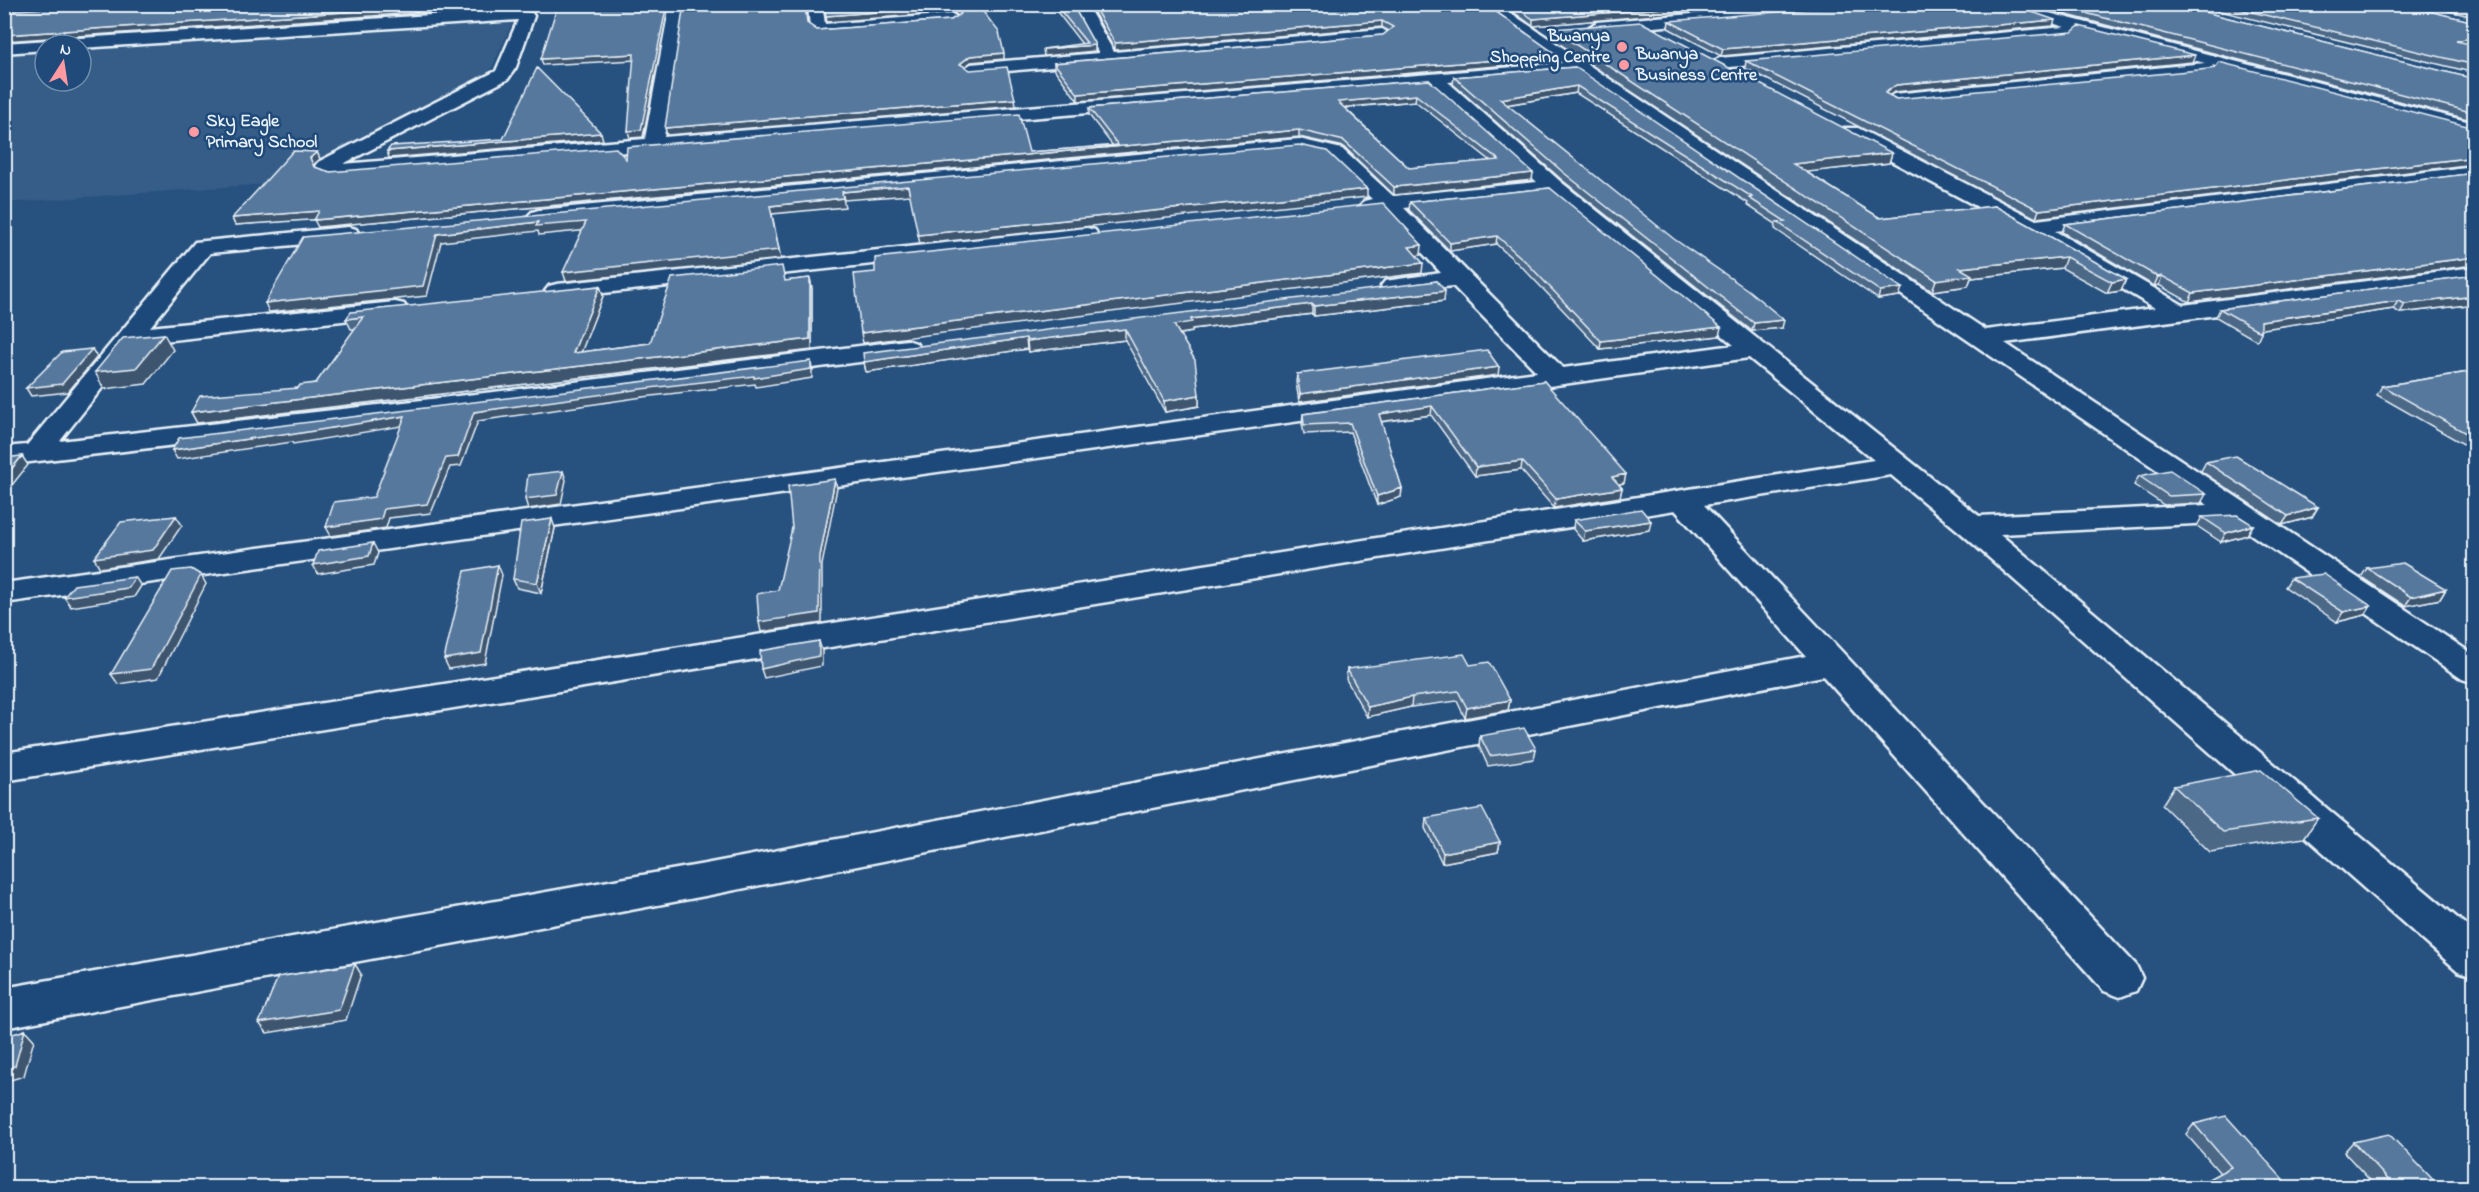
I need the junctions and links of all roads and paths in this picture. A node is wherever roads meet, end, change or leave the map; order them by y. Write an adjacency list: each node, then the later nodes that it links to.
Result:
1 (101, 4): 8 (street)
2 (677, 4): 32 (street)
3 (815, 4): 9 (street)
4 (1078, 4): 18 (street)
5 (1486, 4): 22 (street)
6 (1870, 4): 10 (street)
7 (1995, 4): 12 (street)
8 (4, 11)
9 (949, 12): 23 (street)
10 (1641, 23): 11 (street); 14 (street)
11 (1586, 28)
12 (2090, 30): 20 (street); 21 (street)
13 (1382, 34): 15 (street)
14 (1670, 38)
15 (1250, 45): 18 (street); 19 (street)
16 (4, 48): 32 (street)
17 (1699, 53): 20 (street)
18 (1109, 57): 23 (street)
19 (1265, 60)
20 (1719, 63): 26 (street)
21 (2229, 65): 28 (street); 31 (street)
22 (1579, 66): 25 (street); 48 (street)
23 (971, 69): 29 (street)
24 (1279, 75): 27 (street)
25 (1433, 78): 27 (street); 34 (street)
26 (1750, 80)
27 (1294, 90): 29 (street)
28 (1894, 99)
29 (988, 115): 32 (street)
30 (1834, 123): 38 (street)
31 (2475, 128)
32 (654, 142)
33 (2475, 172): 38 (street)
34 (1554, 186): 35 (street); 50 (street)
35 (1388, 203): 36 (street); 37 (street); 42 (street)
36 (1352, 207)
37 (513, 218)
38 (2033, 227): 46 (street)
39 (370, 231): 47 (street)
40 (1103, 234): 44 (street)
41 (2475, 274): 46 (street)
42 (1458, 278): 43 (street); 51 (street)
43 (1363, 290)
44 (534, 294)
45 (415, 306): 47 (street)
46 (2178, 312): 48 (street)
47 (130, 337): 52 (street)
48 (1983, 338): 56 (street)
49 (925, 345): 52 (street)
50 (1757, 349): 51 (street); 54 (street)
51 (1557, 377): 58 (street)
52 (36, 452): 53 (street)
53 (4, 456)
54 (1899, 465): 55 (street); 57 (street)
55 (1682, 498): 59 (street); 61 (street)
56 (2238, 513): 57 (street); 60 (street)
57 (1972, 526): 62 (street)
58 (4, 593)
59 (1831, 663): 63 (street); 64 (street)
60 (2475, 671)
61 (4, 767)
62 (2475, 958)
63 (2120, 978)
64 (4, 1008)

